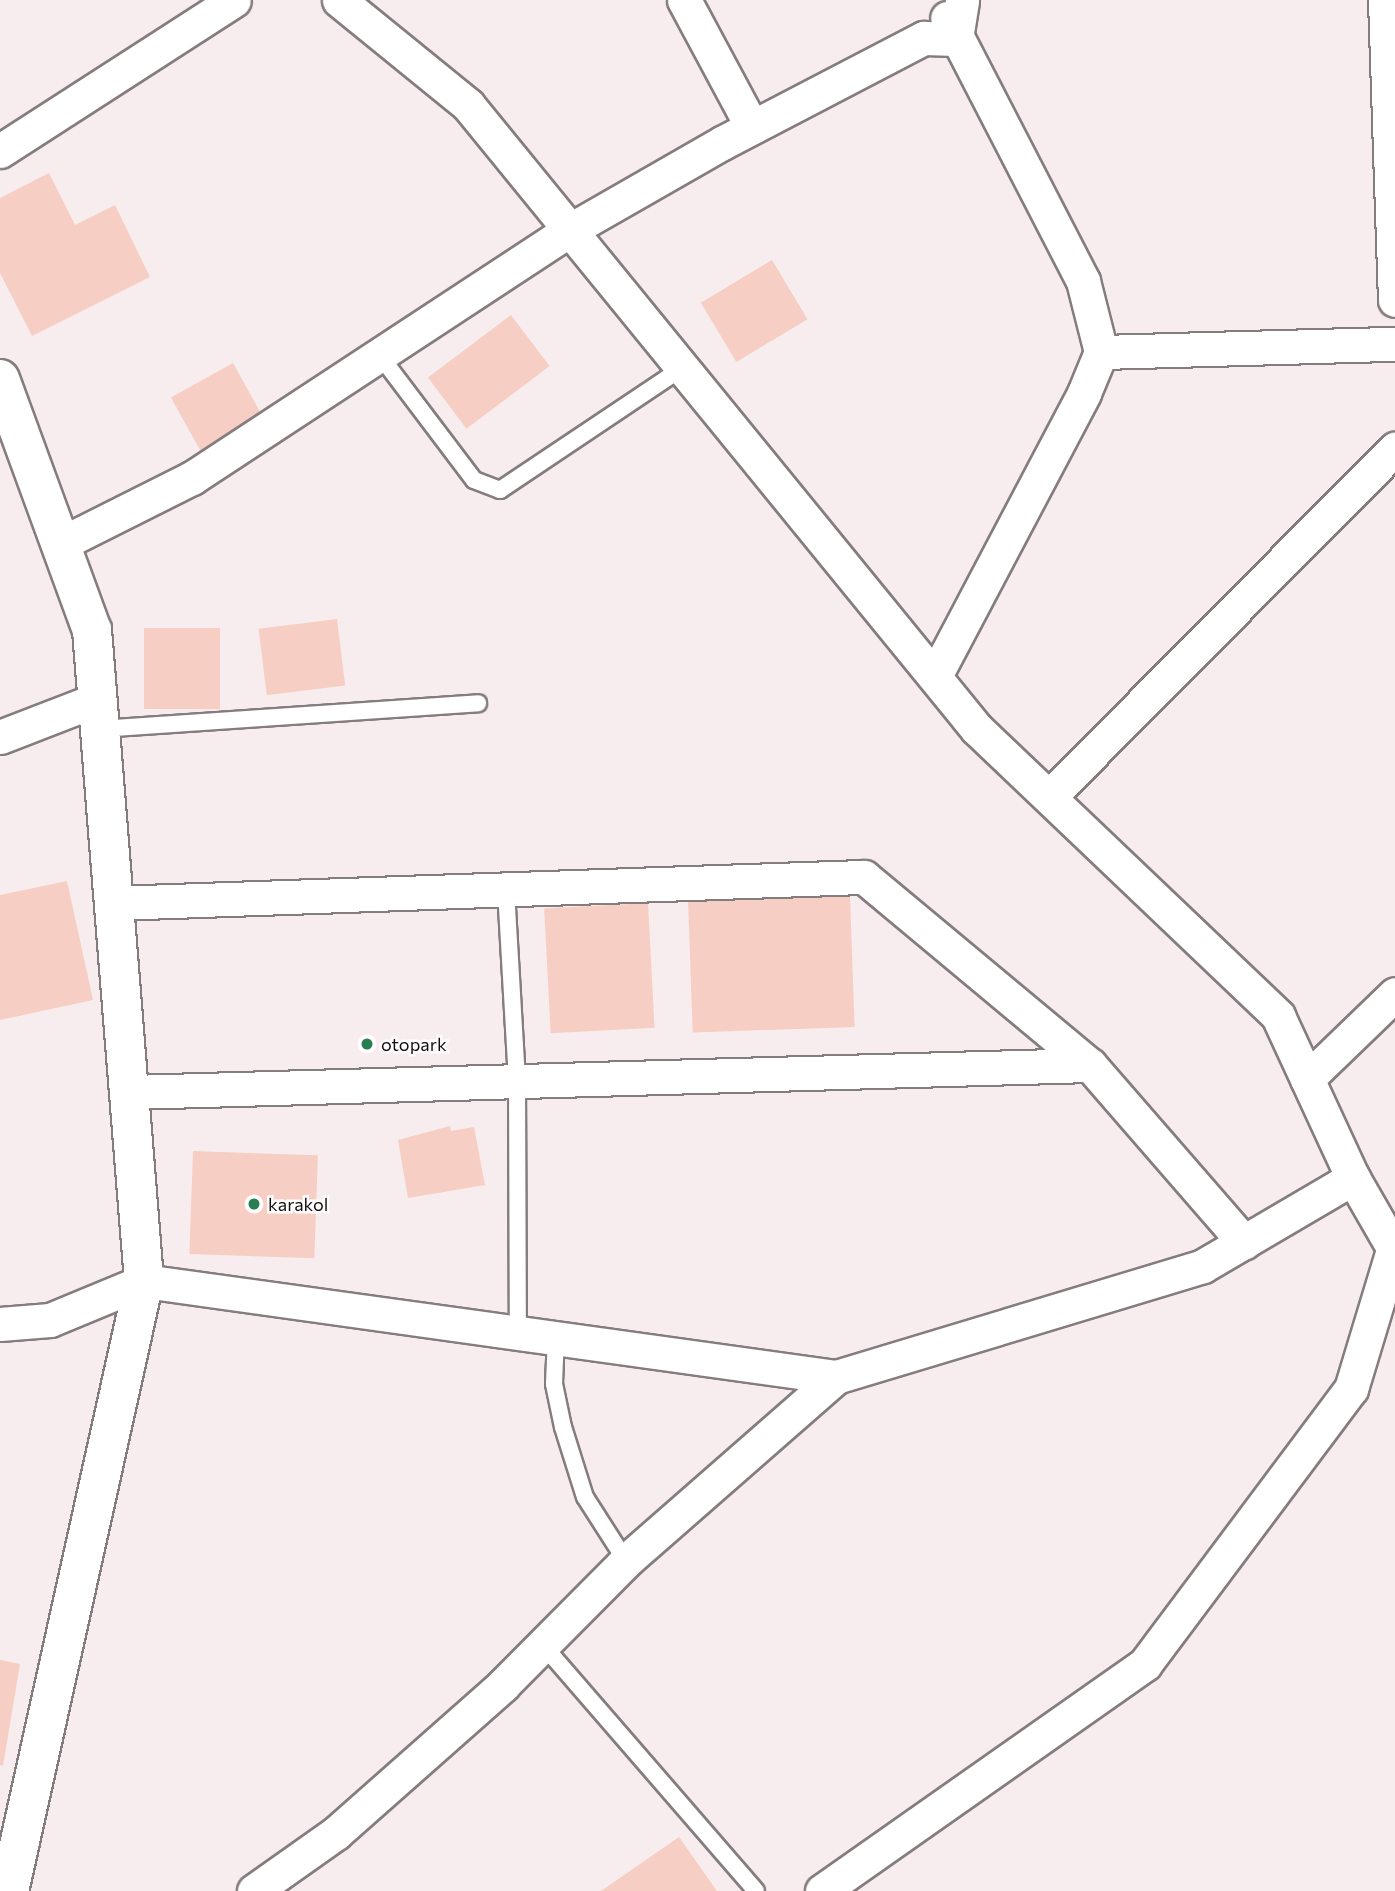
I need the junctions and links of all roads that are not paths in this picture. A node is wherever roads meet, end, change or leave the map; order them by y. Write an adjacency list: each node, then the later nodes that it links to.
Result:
1 (234, 0): 9 (street)
2 (339, 0): 10 (street)
3 (684, 0): 8 (street)
4 (939, 0): 7 (street)
5 (962, 0): 7 (street)
6 (1385, 0): 11 (street)
7 (956, 39): 8 (street); 13 (street)
8 (752, 127): 10 (street)
9 (0, 150)
10 (570, 230): 14 (street); 15 (street)
11 (1395, 300)
12 (1395, 344): 13 (street)
13 (1101, 352): 19 (street)
14 (378, 353): 15 (lane); 18 (street)
15 (682, 368): 19 (street)
16 (0, 379): 18 (street)
17 (1395, 449): 23 (street)
18 (61, 544): 21 (street)
19 (934, 676): 23 (street)
20 (478, 703): 21 (lane)
21 (99, 714): 22 (street); 25 (street)
22 (0, 737)
23 (1049, 797): 28 (street)
24 (506, 890): 25 (street); 27 (street); 29 (lane)
25 (114, 904): 30 (street)
26 (1395, 994): 28 (street)
27 (1090, 1065): 29 (street); 32 (street)
28 (1307, 1079): 31 (street)
29 (517, 1081): 30 (street); 36 (lane)
30 (130, 1092): 34 (street)
31 (1353, 1178): 32 (street); 33 (street)
32 (1244, 1242): 38 (street)
33 (1394, 1246): 44 (street)
34 (144, 1281): 35 (street); 36 (street); 41 (street)
35 (0, 1324)
36 (518, 1331): 37 (street)
37 (556, 1336): 38 (street); 39 (lane)
38 (836, 1377): 39 (street)
39 (626, 1561): 40 (street)
40 (543, 1645): 42 (street); 43 (lane)
41 (9, 1891)
42 (254, 1891)
43 (756, 1891)
44 (822, 1891)

